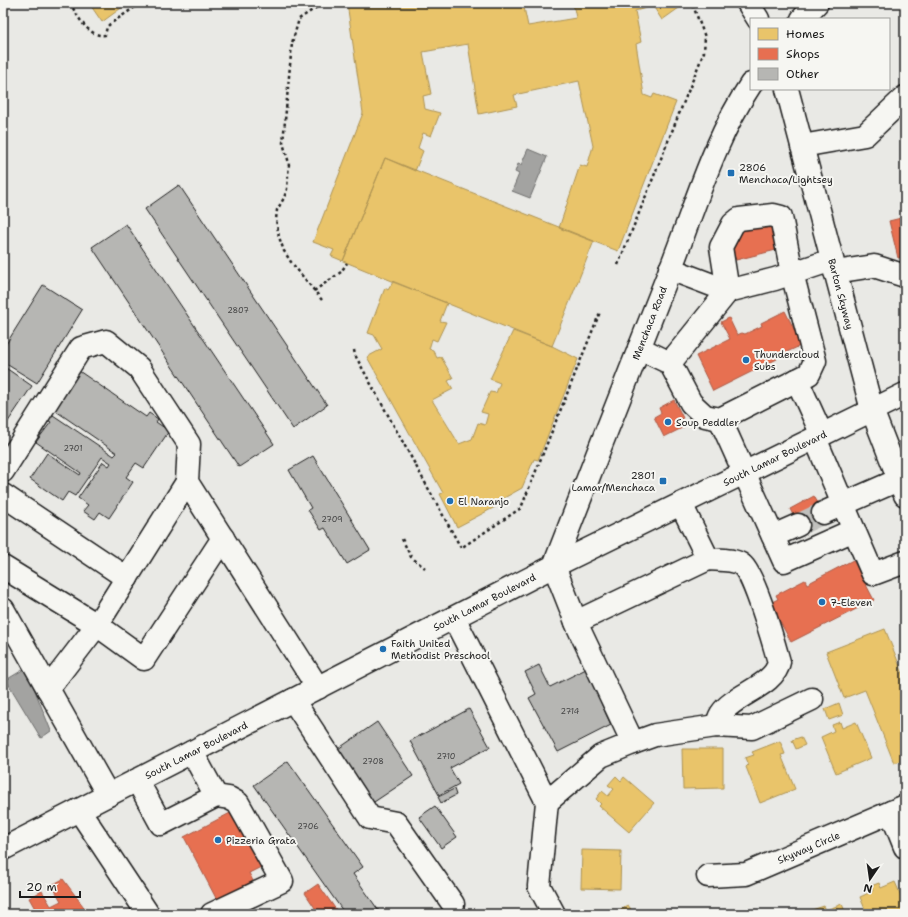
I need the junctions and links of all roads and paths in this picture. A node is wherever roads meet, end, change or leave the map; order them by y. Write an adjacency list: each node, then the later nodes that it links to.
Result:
1 (70, 3): 2 (path)
2 (141, 3)
3 (323, 3): 19 (path)
4 (692, 3): 14 (path)
5 (748, 3): 7 (main road)
6 (817, 3): 8 (main road)
7 (757, 18)
8 (803, 18)
9 (750, 86): 16 (main road, Menchaca Road)
10 (787, 90): 12 (main road, Barton Skyway)
11 (905, 97): 12 (main road)
12 (802, 146): 15 (main road, Barton Skyway)
13 (347, 263): 19 (path)
14 (618, 265)
15 (833, 266): 17 (main road); 18 (main road); 28 (main road, Barton Skyway)
16 (670, 269): 20 (main road); 23 (main road, Menchaca Road)
17 (792, 273): 20 (main road); 20 (main road); 26 (main road)
18 (905, 276)
19 (314, 291): 21 (path)
20 (728, 291): 25 (main road)
21 (322, 300)
22 (600, 312): 24 (path)
23 (639, 348): 25 (main road); 46 (main road, Menchaca Road)
24 (354, 350)
25 (670, 364): 29 (main road)
26 (797, 380): 29 (main road); 30 (main road)
27 (905, 394): 28 (main road, South Lamar Boulevard)
28 (872, 410): 30 (main road, South Lamar Boulevard); 34 (main road, Barton Skyway)
29 (720, 419): 32 (main road)
30 (818, 436): 32 (main road, South Lamar Boulevard); 36 (main road)
31 (3, 471): 33 (main road)
32 (744, 473): 37 (main road, South Lamar Boulevard); 41 (main road)
33 (187, 482): 42 (main road); 49 (main road)
34 (903, 484): 36 (main road)
35 (3, 495): 49 (main road)
36 (840, 498): 38 (main road); 40 (main road)
37 (681, 504): 44 (main road); 46 (main road, South Lamar Boulevard)
38 (820, 507)
39 (795, 519): 41 (main road)
40 (854, 530): 41 (main road); 45 (main road)
41 (770, 531)
42 (223, 538): 53 (main road); 54 (main road)
43 (402, 540): 48 (path)
44 (708, 559): 52 (main road); 58 (main road)
45 (905, 562)
46 (554, 566): 51 (main road, South Lamar Boulevard); 52 (main road)
47 (3, 567): 53 (main road)
48 (425, 568)
49 (127, 578): 53 (main road)
50 (3, 609): 55 (main road)
51 (454, 618): 54 (main road, South Lamar Boulevard); 64 (main road)
52 (576, 622): 59 (main road)
53 (97, 625): 55 (main road)
54 (318, 688): 57 (main road, South Lamar Boulevard)
55 (48, 689): 62 (main road)
56 (812, 699): 58 (main road)
57 (293, 700): 60 (main road, South Lamar Boulevard); 70 (main road)
58 (716, 726): 59 (main road)
59 (634, 743): 64 (main road)
60 (192, 752): 61 (main road, South Lamar Boulevard); 63 (main road)
61 (137, 780): 62 (main road, South Lamar Boulevard); 63 (main road)
62 (108, 795): 66 (main road, South Lamar Boulevard)
63 (216, 796): 72 (main road)
64 (547, 802): 73 (main road)
65 (898, 809): 67 (main road); 69 (main road, Skyway Circle)
66 (79, 810): 68 (main road, South Lamar Boulevard); 71 (main road)
67 (905, 847)
68 (3, 849)
69 (708, 876)
70 (453, 904)
71 (148, 914)
72 (212, 914)
73 (554, 914)

